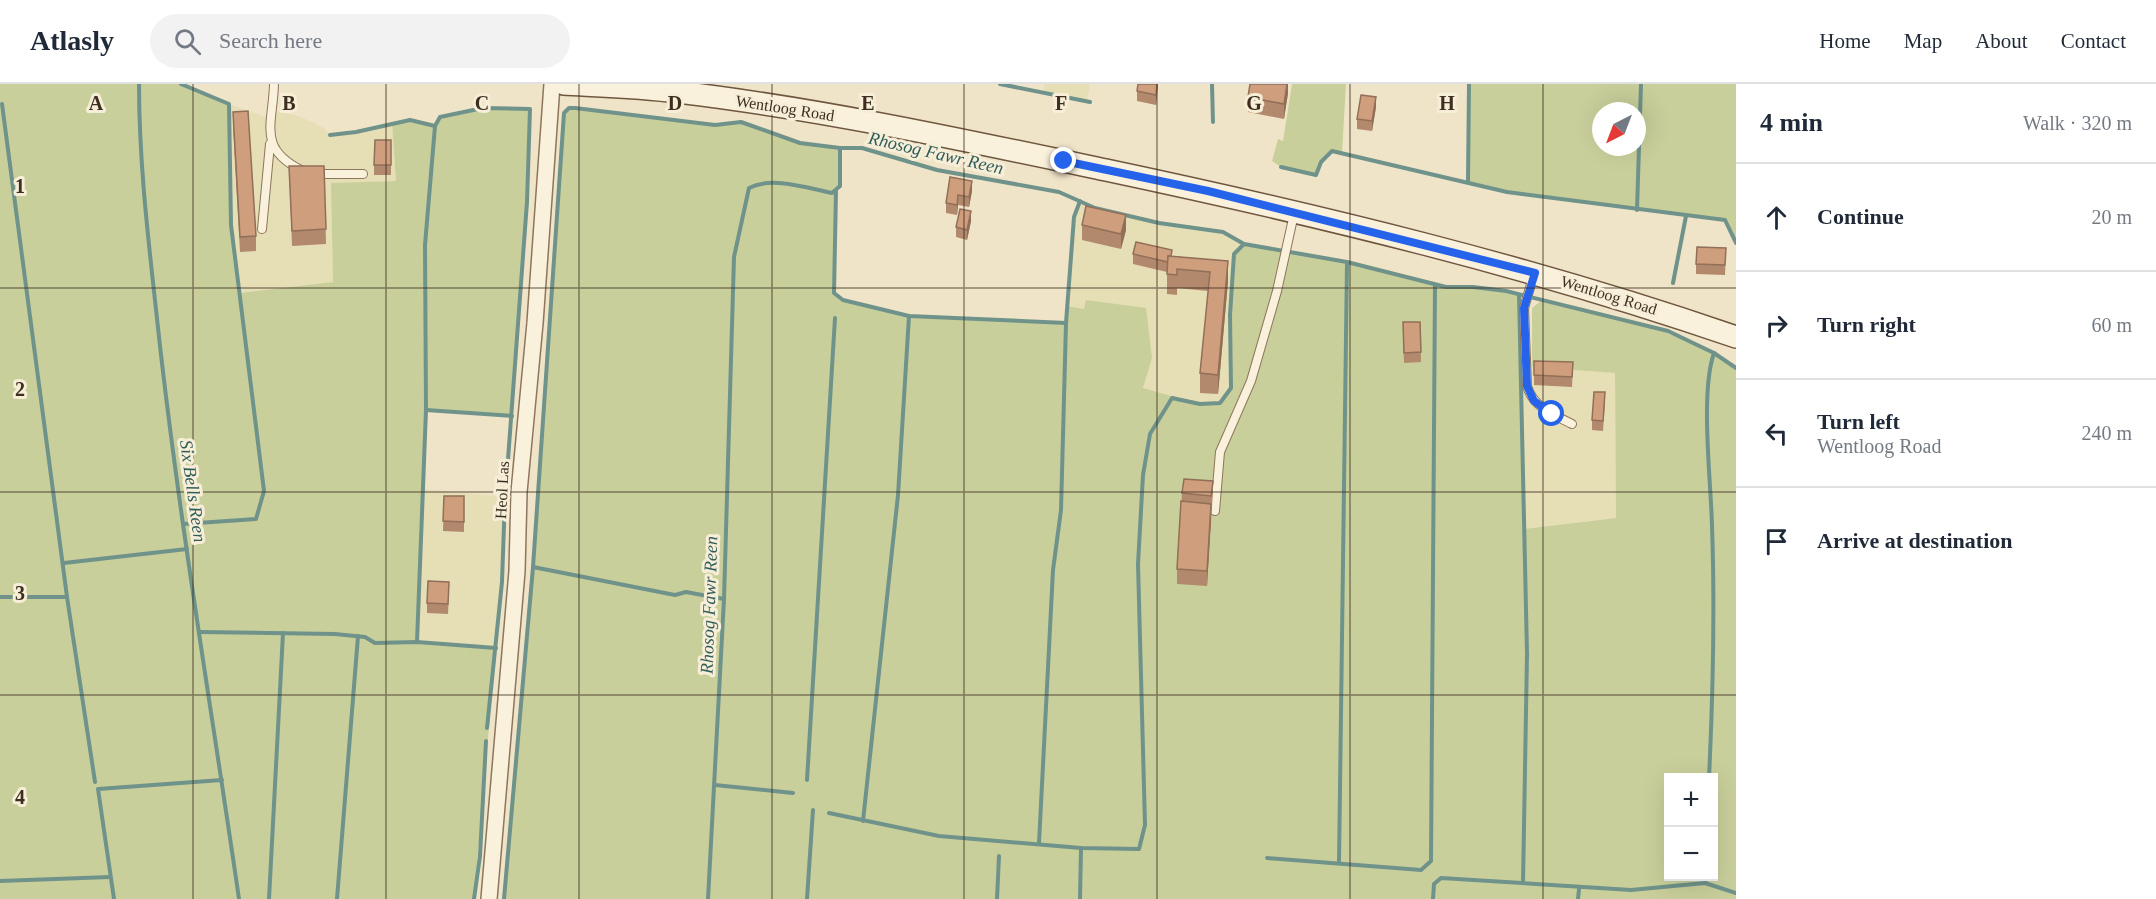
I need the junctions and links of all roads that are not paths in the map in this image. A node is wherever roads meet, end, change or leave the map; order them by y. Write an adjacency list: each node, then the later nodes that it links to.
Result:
1 (274, 84): 5 (lane)
2 (552, 84): 13 (street, Heol Las)
3 (563, 84): 4 (main road, Wentloog Road)
4 (654, 87): 7 (main road, Wentloog Road)
5 (270, 139): 6 (lane); 8 (lane)
6 (363, 174)
7 (1294, 212): 9 (main road, Wentloog Road); 12 (lane)
8 (262, 229)
9 (1535, 273): 10 (main road, Wentloog Road); 11 (lane)
10 (1736, 337)
11 (1572, 424)
12 (1215, 511)
13 (489, 899)

